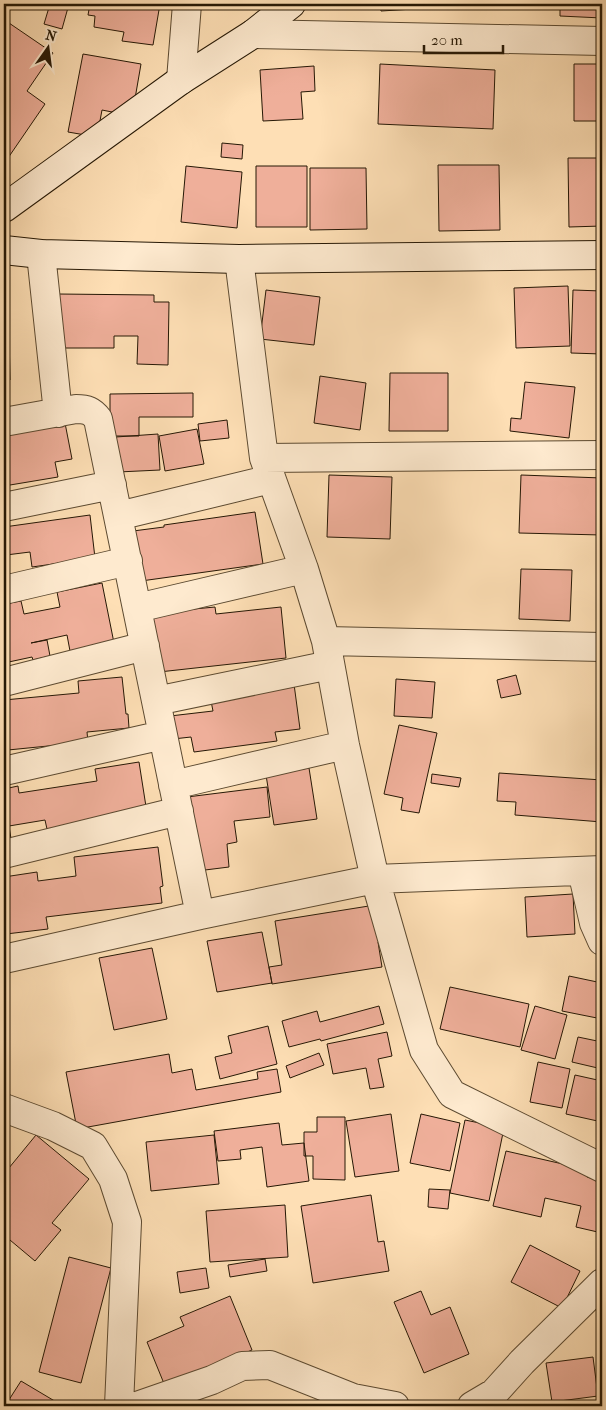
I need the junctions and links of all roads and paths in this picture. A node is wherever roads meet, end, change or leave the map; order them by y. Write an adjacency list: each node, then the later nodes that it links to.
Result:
1 (187, 4): 5 (street)
2 (291, 4): 3 (street)
3 (253, 34): 4 (street); 5 (street)
4 (602, 41)
5 (181, 80): 6 (street)
6 (4, 208)
7 (4, 250): 8 (street)
8 (41, 254): 10 (street); 11 (street)
9 (602, 255): 10 (street)
10 (239, 259): 14 (street)
11 (58, 413): 12 (street); 15 (street)
12 (4, 422)
13 (602, 455): 14 (street)
14 (267, 468): 17 (street); 19 (street)
15 (112, 486): 16 (street); 17 (street)
16 (4, 506)
17 (118, 516): 18 (street)
18 (128, 561): 20 (street); 21 (street)
19 (304, 569): 21 (street); 24 (street)
20 (4, 590)
21 (137, 608): 22 (street)
22 (145, 646): 25 (street); 26 (street)
23 (602, 648): 24 (street)
24 (328, 653): 26 (street); 28 (street)
25 (4, 682)
26 (156, 701): 27 (street)
27 (164, 736): 29 (street); 30 (street)
28 (345, 745): 30 (street); 34 (street)
29 (4, 771)
30 (174, 785): 31 (street)
31 (179, 811): 32 (street); 35 (street)
32 (4, 854)
33 (592, 871): 34 (street); 36 (street)
34 (375, 879): 35 (street); 39 (street)
35 (200, 915): 37 (street)
36 (602, 941)
37 (4, 959)
38 (4, 1108): 41 (street)
39 (602, 1168)
40 (602, 1283): 44 (street)
41 (119, 1406)
42 (137, 1406): 43 (street)
43 (395, 1406)
44 (472, 1406)

